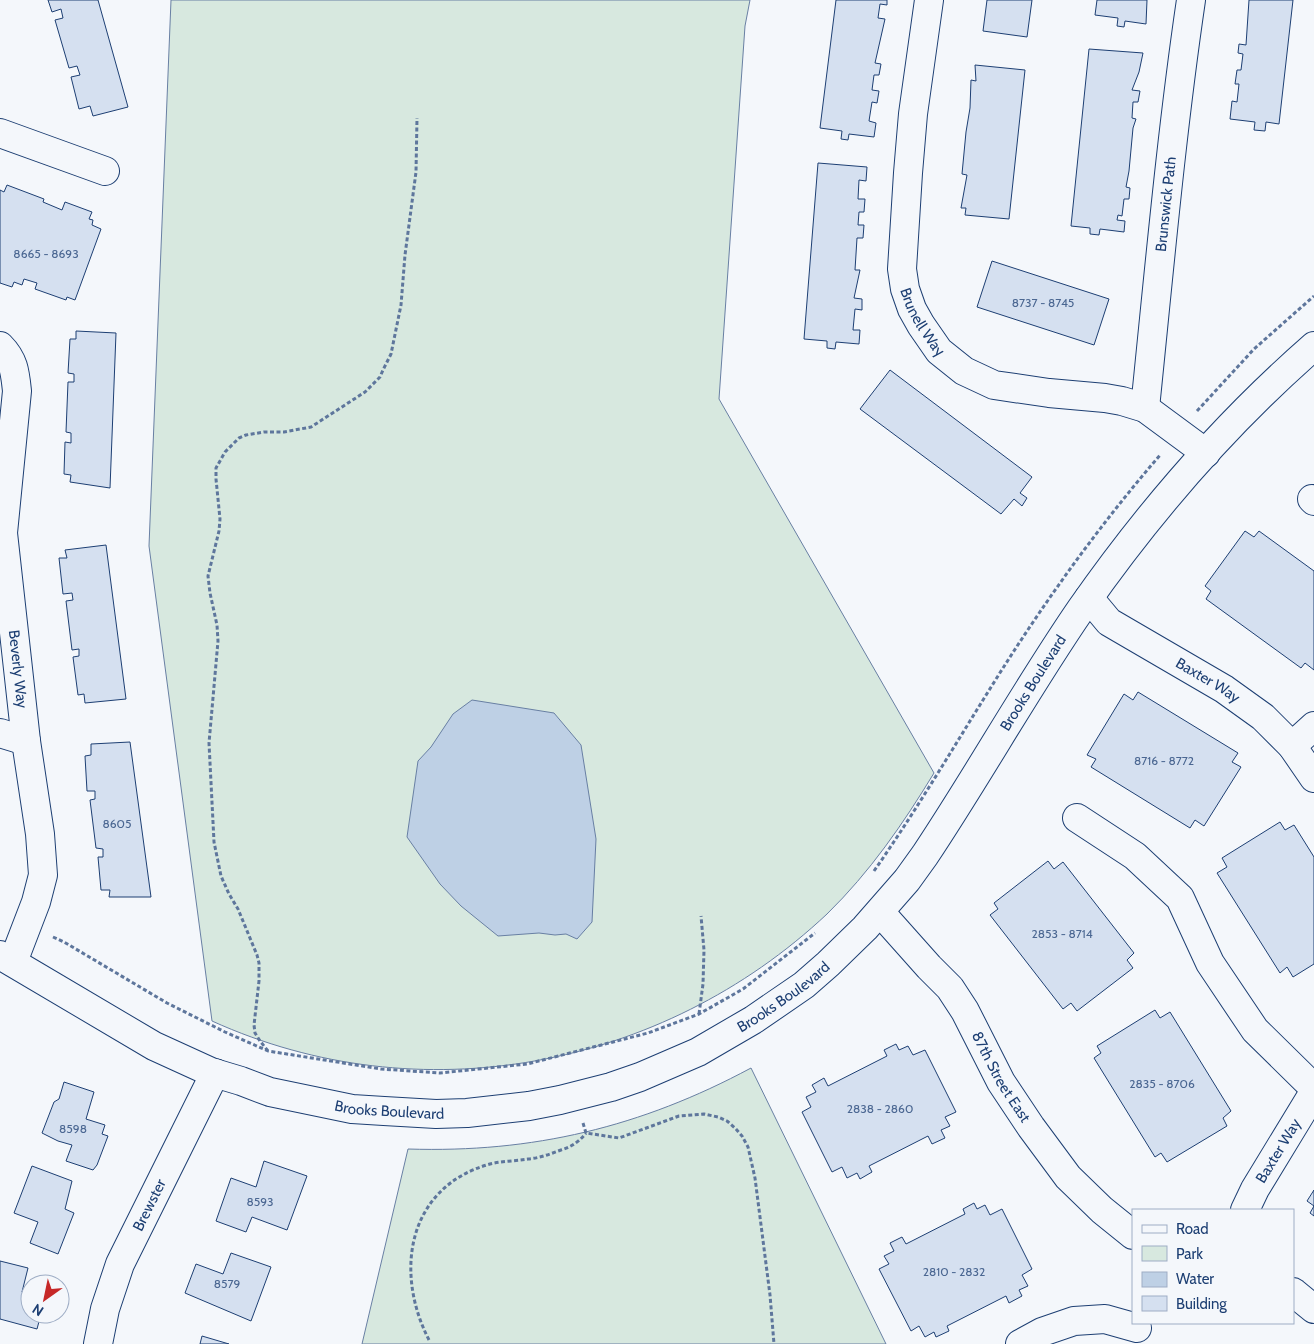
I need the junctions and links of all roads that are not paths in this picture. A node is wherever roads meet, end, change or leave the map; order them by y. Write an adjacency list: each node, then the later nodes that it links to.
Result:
1 (928, 0): 7 (street, Brunell Way)
2 (1191, 0): 7 (street, Brunswick Path)
3 (0, 133): 4 (street)
4 (105, 171)
5 (0, 346): 9 (street, Beverly Way)
6 (1314, 346): 8 (street, Brooks Boulevard)
7 (1145, 408): 8 (street, Brunell Way)
8 (1206, 453): 10 (street, Brooks Boulevard)
9 (1, 532): 13 (street, Beverly Way)
10 (1089, 598): 14 (street, Baxter Way); 17 (street, Brooks Boulevard)
11 (1314, 726): 14 (street)
12 (0, 732): 13 (street)
13 (26, 741): 18 (street, Beverly Way)
14 (1292, 746): 15 (street, Baxter Way)
15 (1314, 778)
16 (1077, 818): 20 (street)
17 (880, 912): 19 (street, Brooks Boulevard); 23 (street, 87th Street East)
18 (6, 959): 19 (street, Brooks Boulevard)
19 (215, 1073): 27 (street, Brewster)
20 (1314, 1088)
21 (1314, 1092): 22 (street, Baxter Way)
22 (1246, 1209)
23 (1132, 1233)
24 (1294, 1293): 25 (street)
25 (1314, 1309)
26 (1136, 1332): 28 (street)
27 (98, 1344)
28 (1020, 1344)

